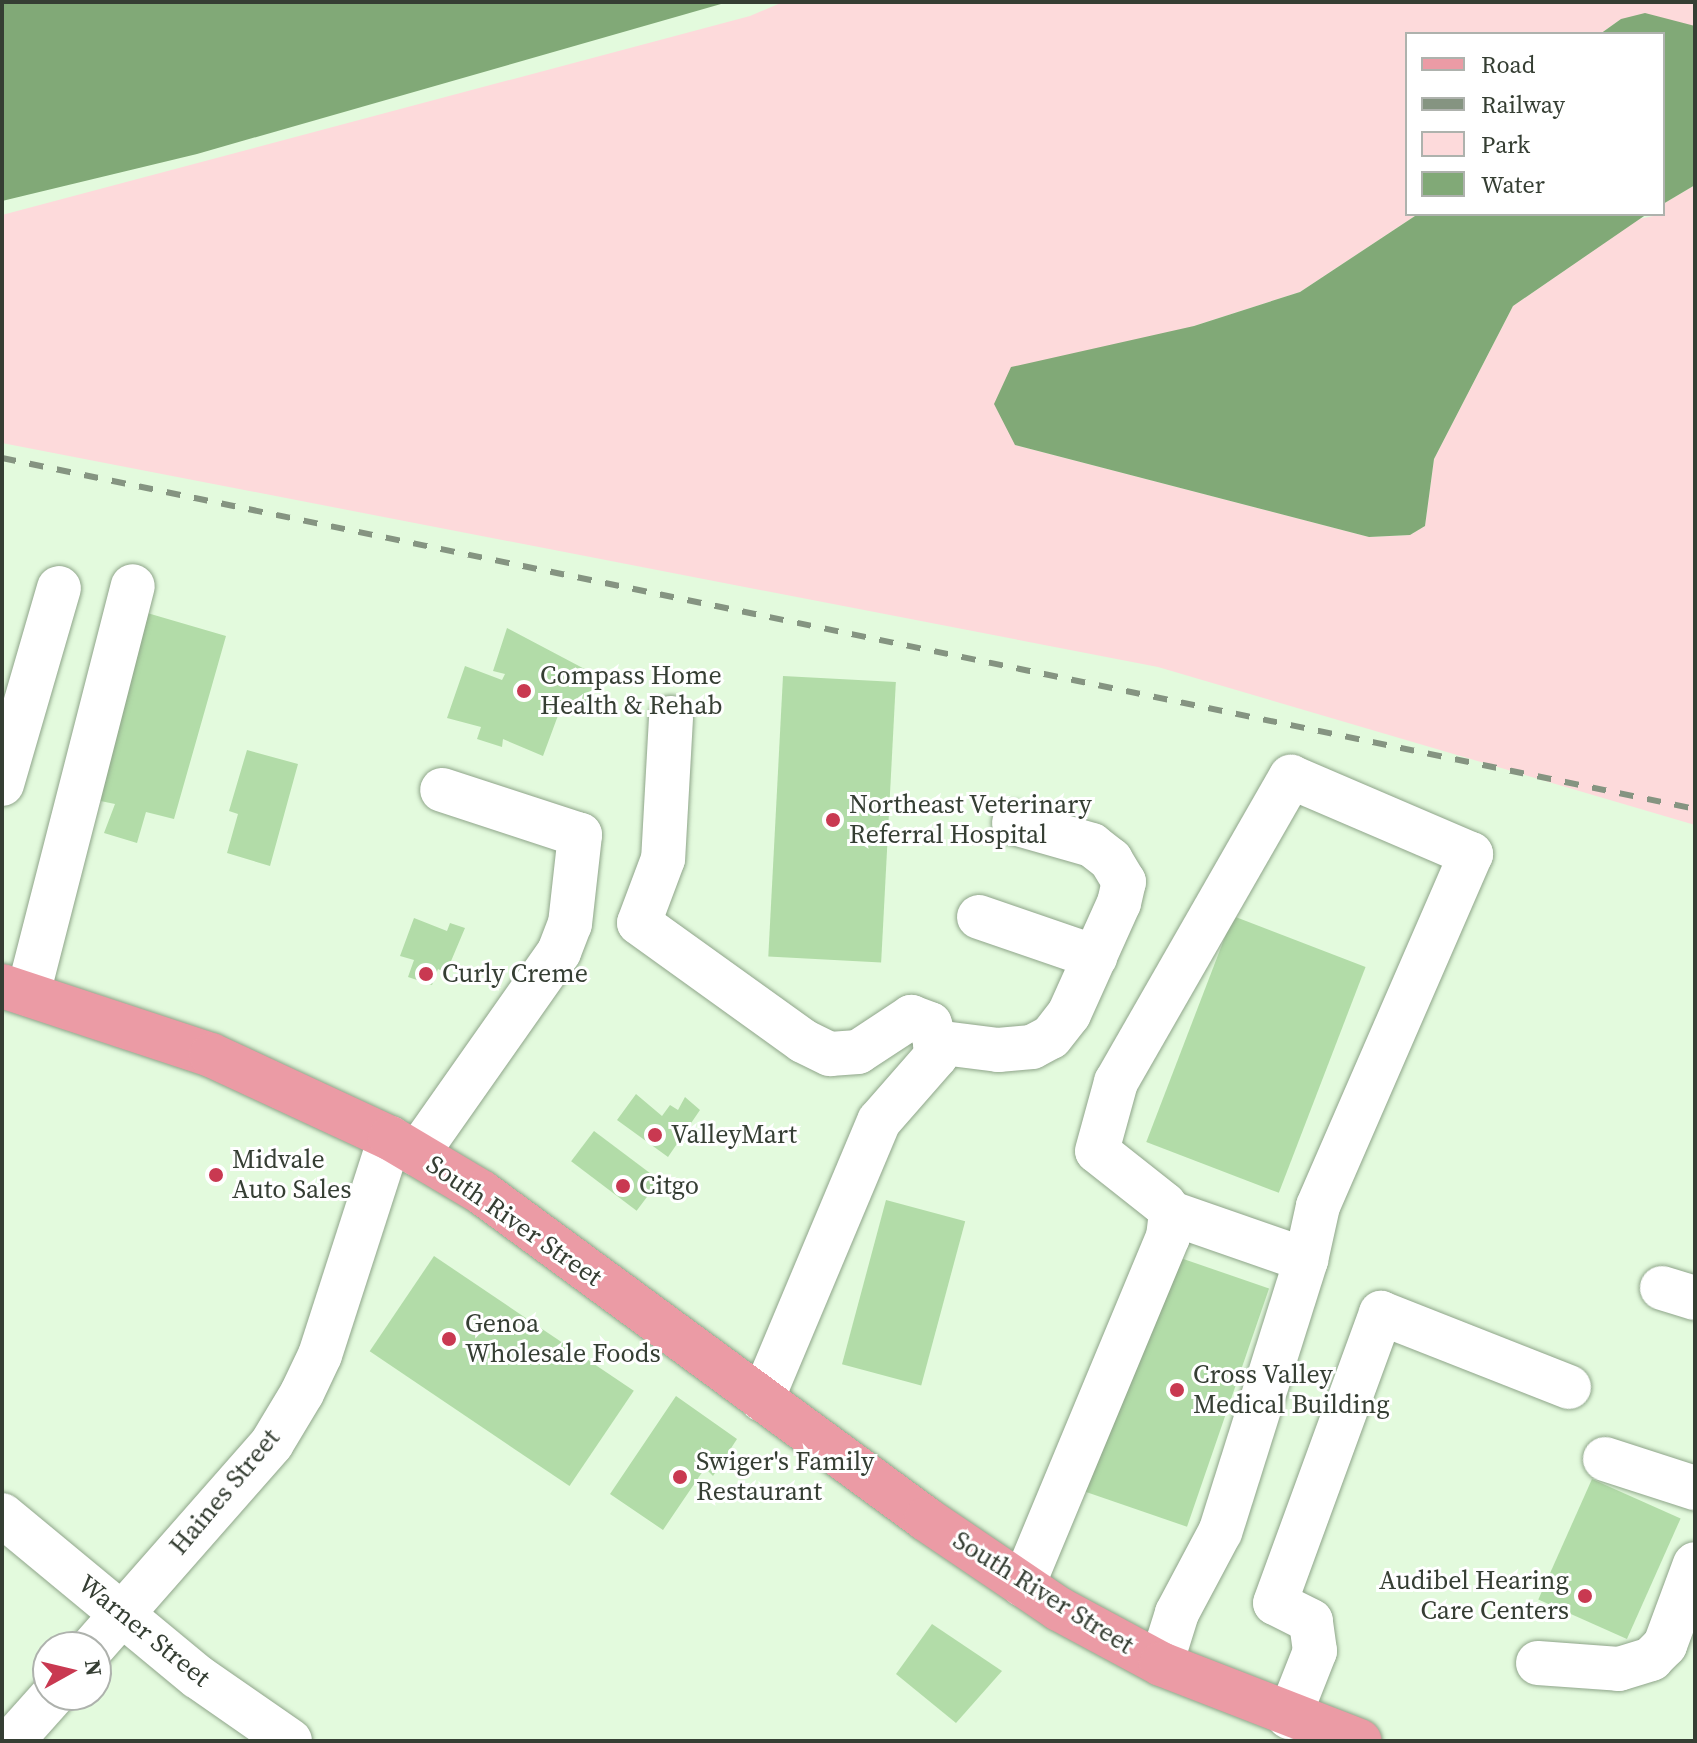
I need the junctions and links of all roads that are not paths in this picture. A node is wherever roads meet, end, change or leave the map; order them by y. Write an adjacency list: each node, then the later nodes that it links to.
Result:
1 (133, 586): 11 (street)
2 (59, 588): 4 (street)
3 (671, 718): 9 (street)
4 (2, 784)
5 (442, 790): 7 (street, Haines Street)
6 (1014, 823): 10 (street)
7 (573, 901): 9 (street); 13 (street, Haines Street)
8 (979, 917): 10 (street)
9 (639, 923): 12 (street)
10 (1095, 957): 12 (street)
11 (15, 990): 13 (main road, South River Street)
12 (935, 1042): 17 (street)
13 (403, 1146): 17 (main road, South River Street); 23 (street, Haines Street)
14 (1169, 1225): 15 (street); 15 (street); 22 (street)
15 (1306, 1260): 26 (street)
16 (1569, 1387): 28 (street)
17 (762, 1399): 22 (main road, South River Street)
18 (1605, 1459): 19 (street)
19 (1695, 1488)
20 (2, 1515): 23 (street, Warner Street)
21 (1695, 1564): 25 (street)
22 (1023, 1585): 26 (main road, South River Street)
23 (121, 1614): 24 (street, Haines Street); 31 (street, Warner Street)
24 (107, 1631)
25 (1538, 1663)
26 (1161, 1664): 28 (main road, South River Street)
27 (39, 1711): 30 (street)
28 (1289, 1717): 29 (main road, South River Street)
29 (1351, 1740)
30 (12, 1741)
31 (290, 1741)

